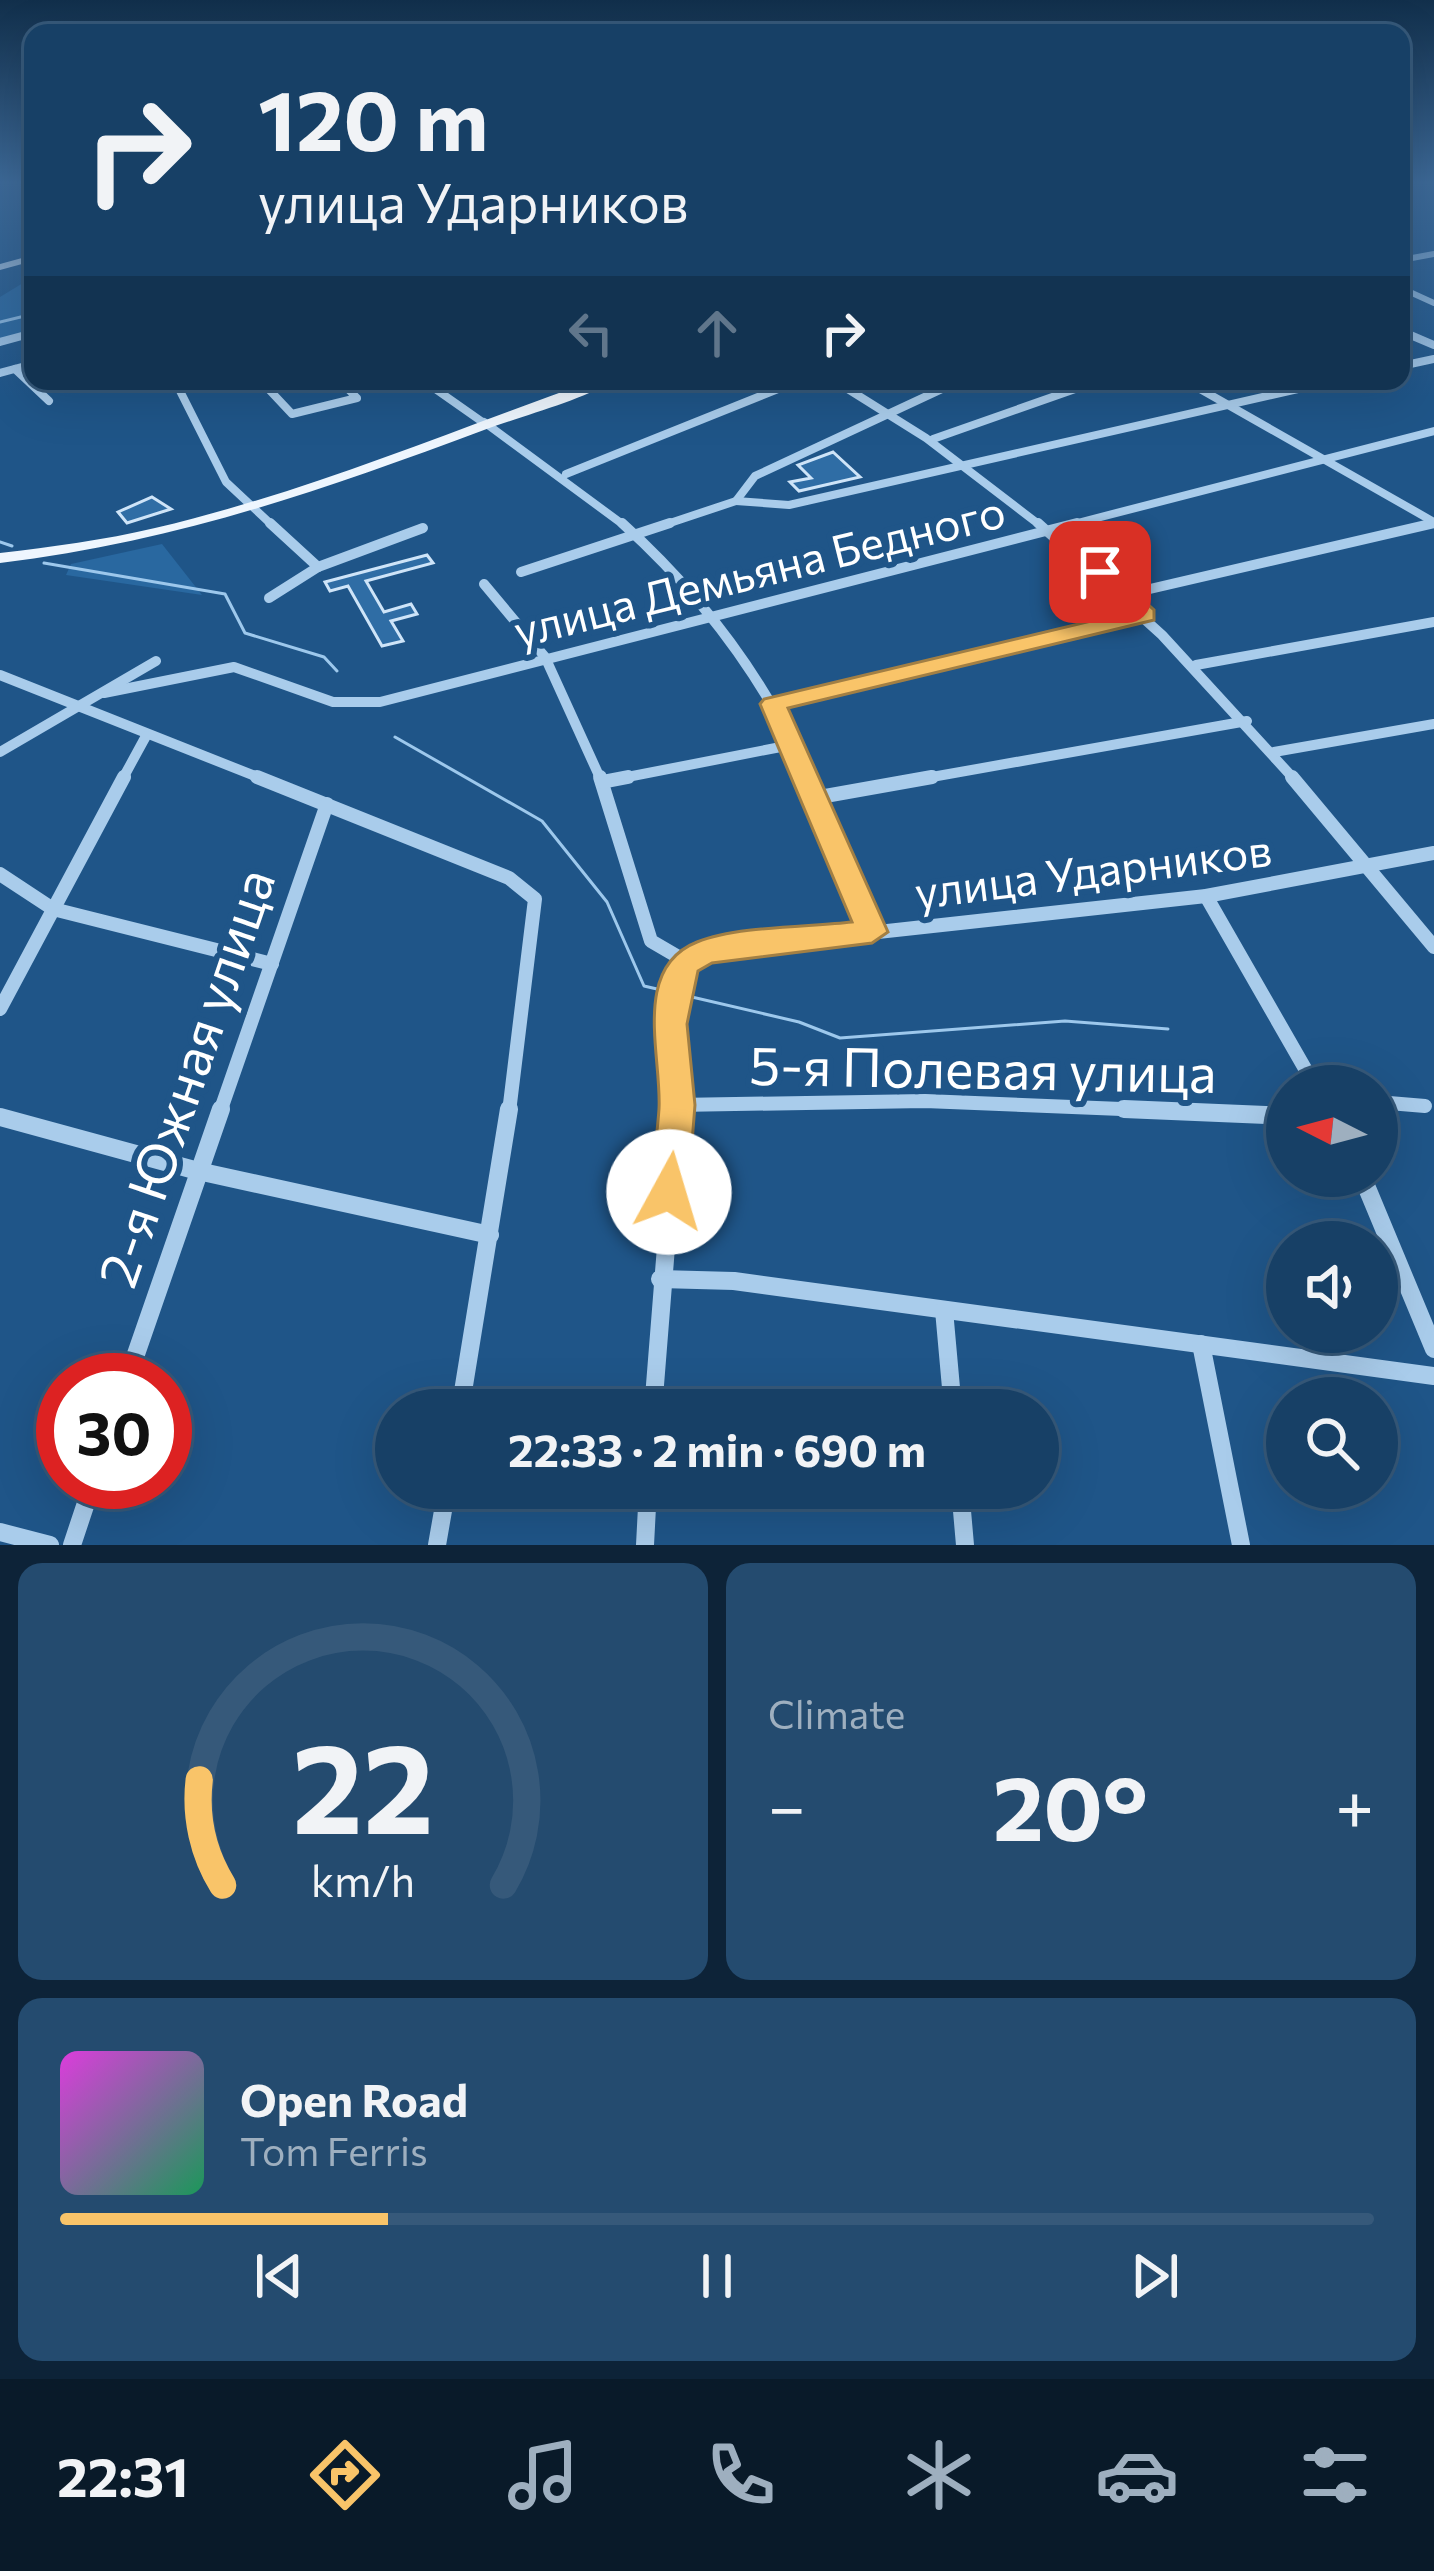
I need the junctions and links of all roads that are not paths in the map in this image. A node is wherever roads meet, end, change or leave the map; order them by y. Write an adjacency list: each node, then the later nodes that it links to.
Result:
1 (24, 366): 2 (street)
2 (15, 369): 3 (street); 4 (street)
3 (0, 373)
4 (24, 377)
5 (37, 390): 17 (street)
6 (180, 390): 27 (street)
7 (269, 390): 8 (street)
8 (349, 390)
9 (437, 390): 20 (street)
10 (576, 390): 20 (main road)
11 (776, 390): 25 (street)
12 (852, 390): 19 (street)
13 (939, 390): 19 (street)
14 (1073, 390): 22 (street)
15 (1202, 390): 18 (street)
16 (1292, 390): 18 (street)
17 (49, 401)
18 (1228, 404): 23 (street); 24 (street)
19 (890, 412): 22 (street); 26 (street)
20 (483, 422): 25 (street); 27 (main road)
21 (1434, 431): 23 (street, улица Демьяна Бедного)
22 (933, 440): 24 (street)
23 (1324, 457): 28 (street); 30 (street, улица Демьяна Бедного)
24 (970, 464): 26 (street); 30 (street)
25 (566, 474): 31 (street)
26 (736, 501): 31 (street)
27 (254, 506): 32 (main road); 33 (street)
28 (1434, 523): 36 (street)
29 (423, 528): 33 (street)
30 (1051, 528): 36 (street); 38 (street, улица Демьяна Бедного)
31 (634, 535): 34 (street); 38 (street)
32 (0, 559)
33 (318, 567): 37 (street)
34 (521, 572)
35 (484, 584): 41 (street)
36 (1124, 595): 39 (street)
37 (269, 598)
38 (712, 614): 41 (street, улица Демьяна Бедного); 46 (street)
39 (1145, 615): 43 (street); 46 (street)
40 (1434, 622): 43 (street)
41 (545, 657): 45 (street, улица Демьяна Бедного); 54 (street)
42 (156, 661): 45 (street)
43 (1196, 665): 48 (street)
44 (0, 675): 47 (street)
45 (104, 693): 47 (street)
46 (773, 704): 51 (street)
47 (77, 709): 50 (street); 52 (street)
48 (1246, 721): 53 (street); 55 (street)
49 (1434, 724): 53 (street)
50 (146, 736): 56 (street); 61 (street)
51 (791, 745): 54 (street); 55 (street)
52 (0, 752)
53 (1274, 752): 58 (street)
54 (602, 782): 64 (street)
55 (814, 798): 62 (street)
56 (327, 804): 65 (street, 2-я Южная улица); 75 (street)
57 (1434, 854): 58 (street, улица Ударников)
58 (1365, 863): 60 (street, улица Ударников); 63 (street)
59 (0, 874): 61 (street)
60 (1207, 896): 62 (street, улица Ударников); 67 (street)
61 (52, 909): 65 (street); 66 (street)
62 (872, 932): 64 (street, улица Ударников)
63 (1434, 947)
64 (687, 962): 69 (street)
65 (272, 964): 73 (street, 2-я Южная улица)
66 (0, 1009)
67 (1303, 1065)
68 (1398, 1104): 70 (street)
69 (677, 1105): 71 (street, 5-я Полевая улица); 76 (street)
70 (1425, 1106)
71 (1266, 1115)
72 (0, 1117): 73 (street)
73 (198, 1172): 75 (street); 80 (street, 2-я Южная улица)
74 (1371, 1197): 79 (street)
75 (490, 1235): 82 (street)
76 (660, 1279): 77 (street); 83 (street)
77 (944, 1310): 78 (street); 84 (street)
78 (1201, 1343): 81 (street); 95 (street)
79 (1434, 1349)
80 (136, 1353)
81 (1434, 1376)
82 (464, 1389)
83 (654, 1389)
84 (951, 1389)
85 (84, 1509): 91 (street)
86 (443, 1509): 92 (street)
87 (647, 1509): 93 (street)
88 (962, 1509): 94 (street)
89 (0, 1532): 90 (street)
90 (50, 1545)
91 (72, 1545)
92 (437, 1545)
93 (645, 1545)
94 (965, 1545)
95 (1240, 1545)

